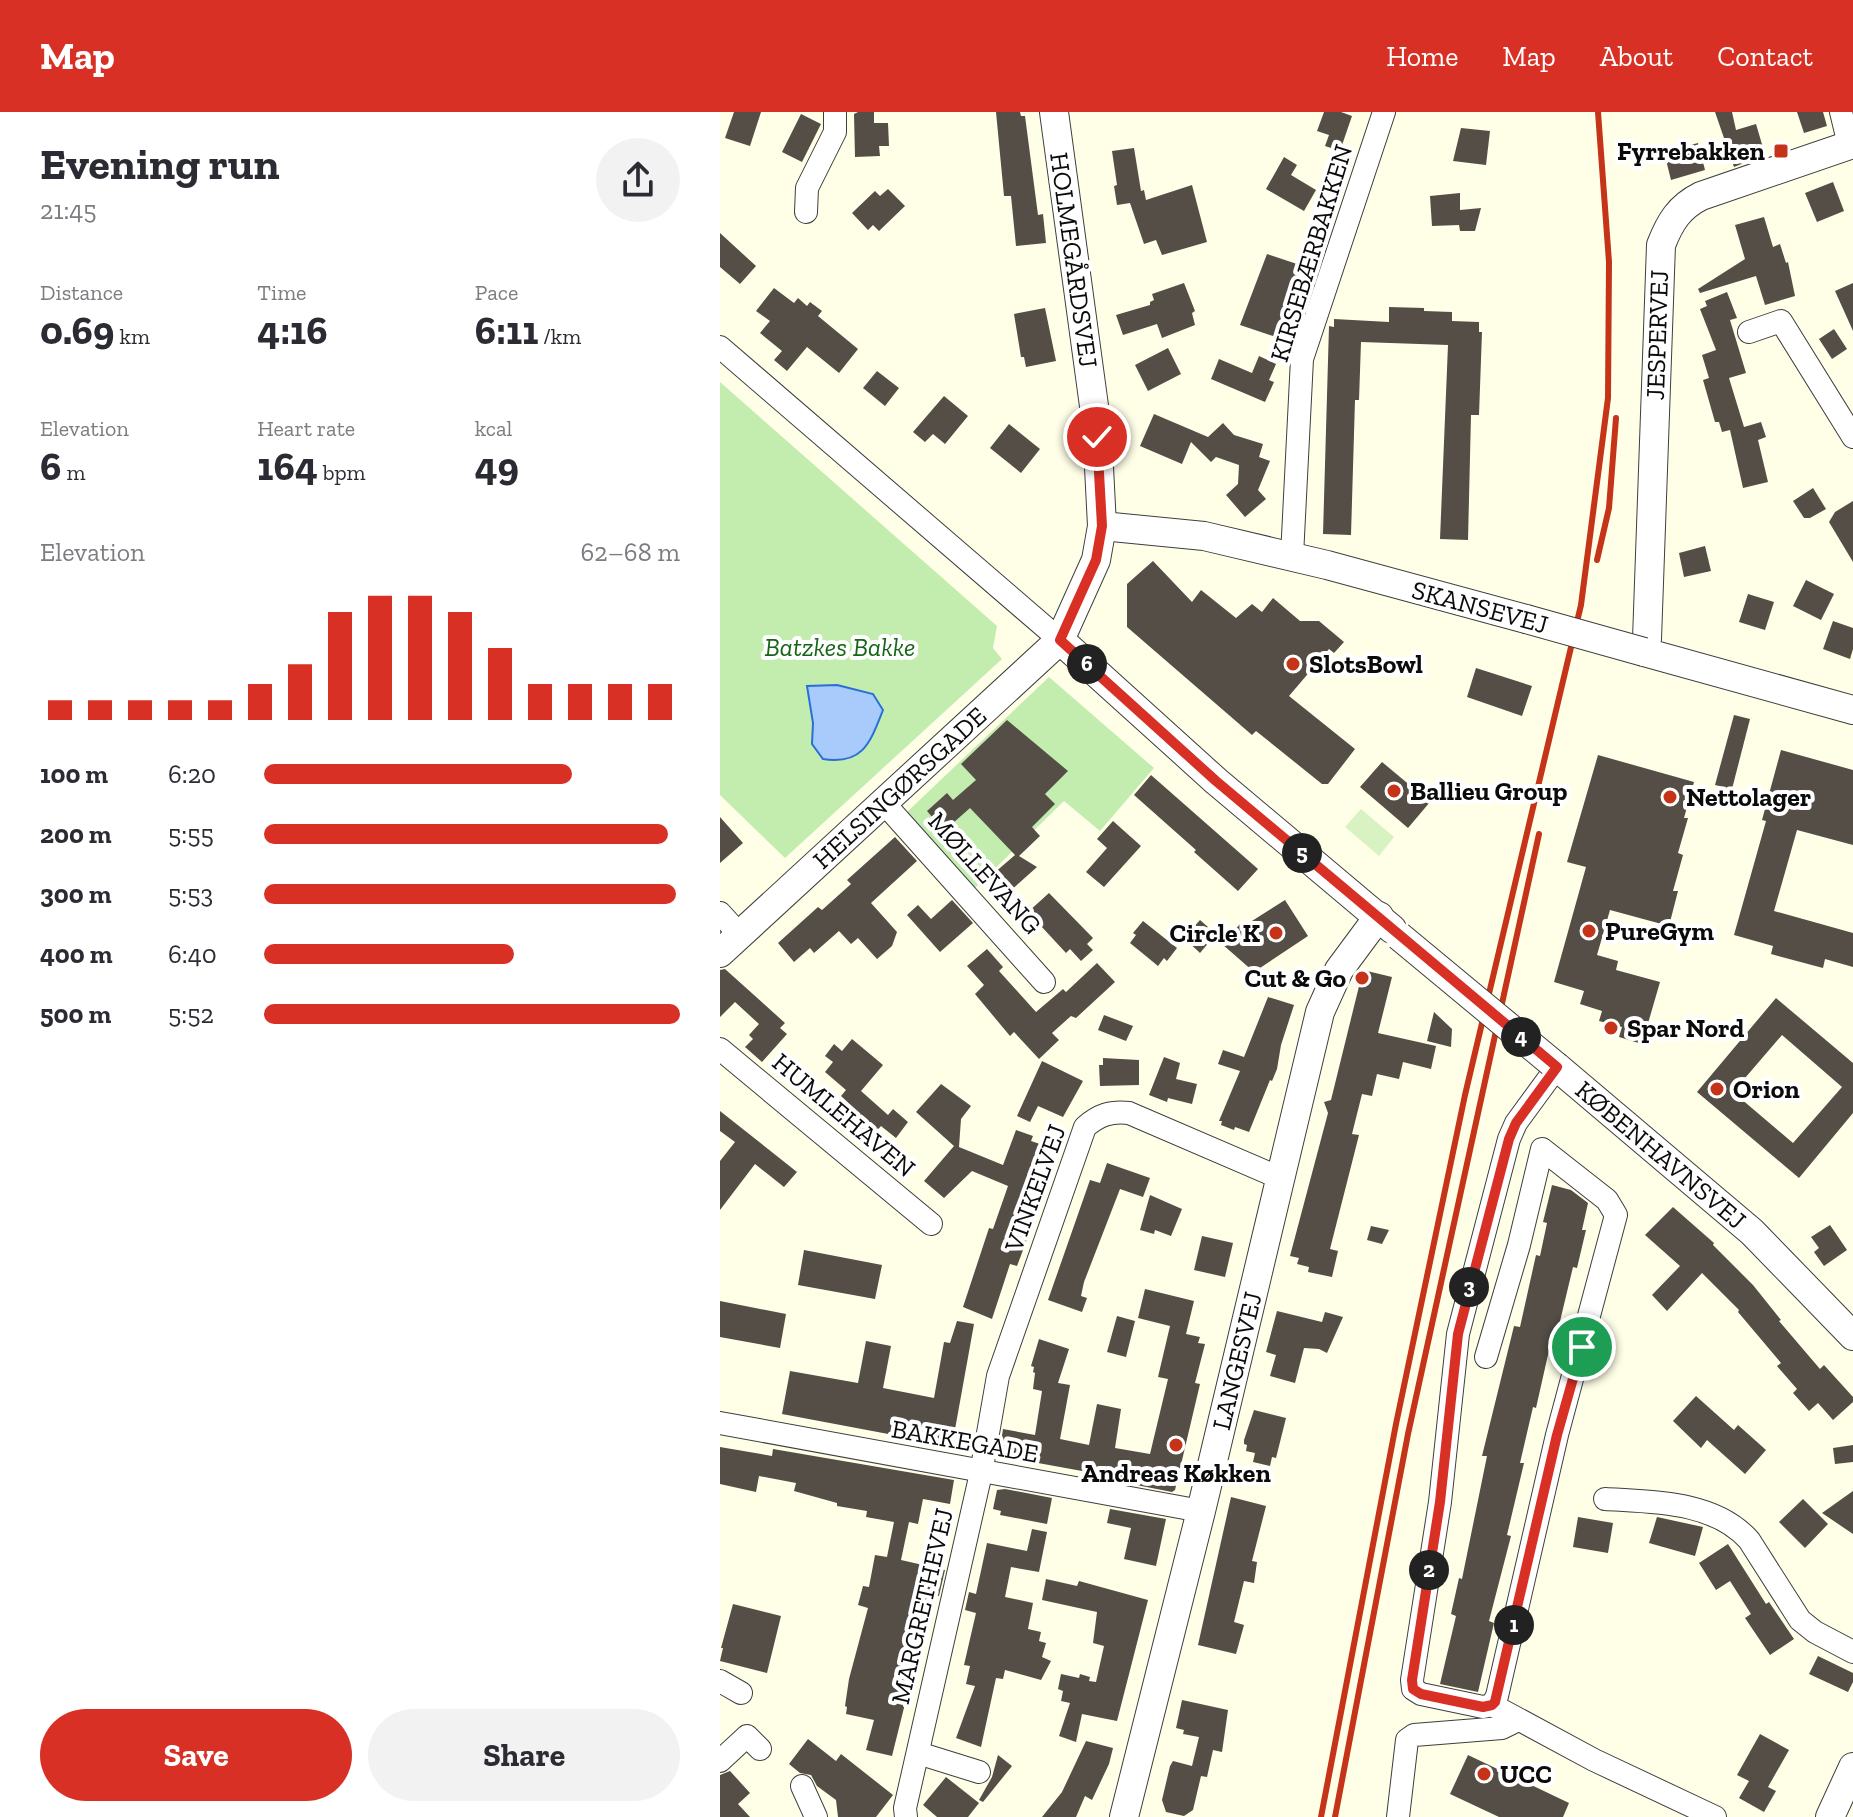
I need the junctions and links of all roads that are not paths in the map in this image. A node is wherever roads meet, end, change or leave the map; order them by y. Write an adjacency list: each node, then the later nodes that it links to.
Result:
1 (835, 112): 6 (street)
2 (1054, 112): 10 (street, HOLMEGÅRDSVEJ)
3 (1384, 112): 11 (street, KIRSEBÆRBAKKEN)
4 (1841, 112): 5 (street)
5 (1851, 144): 13 (street, JESPERVEJ)
6 (806, 212)
7 (1749, 332): 9 (street)
8 (720, 347): 12 (street)
9 (1853, 437)
10 (1102, 526): 11 (street, SKANSEVEJ); 12 (street, HOLMEGÅRDSVEJ)
11 (1292, 556): 13 (street, SKANSEVEJ, bridge)
12 (1060, 640): 15 (street, HELSINGØRSGADE); 17 (street, KØBENHAVNSVEJ)
13 (1644, 652): 14 (street, SKANSEVEJ)
14 (1852, 706)
15 (883, 802): 18 (street, HELSINGØRSGADE); 19 (street, MØLLEVANG)
16 (720, 913): 18 (street, HELSINGØRSGADE)
17 (1379, 916): 21 (street, KØBENHAVNSVEJ, bridge); 22 (street, LANGESVEJ)
18 (730, 944)
19 (1044, 982)
20 (720, 1049): 23 (street, HUMLEHAVEN)
21 (1557, 1067): 24 (street, KØBENHAVNSVEJ); 33 (street)
22 (1280, 1178): 27 (street, VINKELVEJ); 29 (street, LANGESVEJ)
23 (931, 1224)
24 (1853, 1336)
25 (1486, 1357): 33 (street)
26 (720, 1423): 27 (street, BAKKEGADE)
27 (981, 1473): 29 (street, BAKKEGADE); 36 (street, MARGRETHEVEJ)
28 (1605, 1499): 30 (street)
29 (1201, 1511): 43 (street, LANGESVEJ)
30 (1853, 1652)
31 (720, 1681): 32 (street)
32 (741, 1693)
33 (1492, 1705): 34 (street)
34 (1516, 1721): 44 (street); 45 (street)
35 (760, 1749): 37 (street)
36 (918, 1753): 39 (street); 42 (street, MARGRETHEVEJ)
37 (720, 1761)
38 (1853, 1767): 46 (street)
39 (979, 1772)
40 (802, 1786): 41 (street)
41 (816, 1817)
42 (906, 1817)
43 (1124, 1817)
44 (1398, 1817)
45 (1715, 1817)
46 (1830, 1817)

